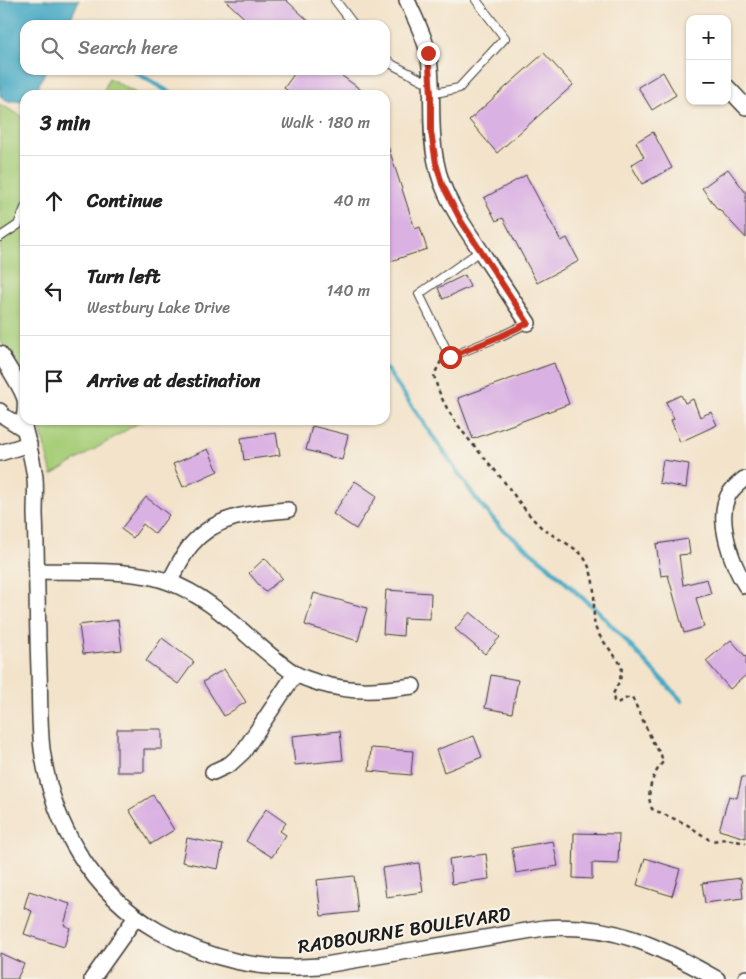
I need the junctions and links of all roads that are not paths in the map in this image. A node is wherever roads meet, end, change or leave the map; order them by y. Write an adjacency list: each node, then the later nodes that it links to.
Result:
1 (335, 0): 4 (lane)
2 (407, 0): 6 (street)
3 (476, 0): 6 (lane)
4 (350, 20)
5 (390, 62): 6 (lane)
6 (431, 89): 11 (street)
7 (731, 91): 8 (street)
8 (746, 107)
9 (20, 220): 10 (lane)
10 (0, 237)
11 (480, 251): 12 (street); 12 (lane)
12 (528, 323)
13 (0, 354): 14 (street, RADBOURNE BOULEVARD)
14 (20, 391)
15 (0, 411): 17 (street)
16 (24, 425): 17 (street, RADBOURNE BOULEVARD)
17 (24, 429): 18 (street, RADBOURNE BOULEVARD)
18 (29, 444): 19 (street); 22 (street, RADBOURNE BOULEVARD)
19 (0, 453)
20 (744, 478): 24 (street)
21 (288, 510): 23 (street)
22 (37, 571): 23 (street); 28 (street, RADBOURNE BOULEVARD)
23 (169, 582): 25 (street)
24 (746, 586)
25 (295, 674): 26 (street); 27 (street)
26 (413, 686)
27 (213, 772)
28 (136, 917): 29 (street); 30 (street, RADBOURNE BOULEVARD)
29 (92, 979)
30 (716, 979)

